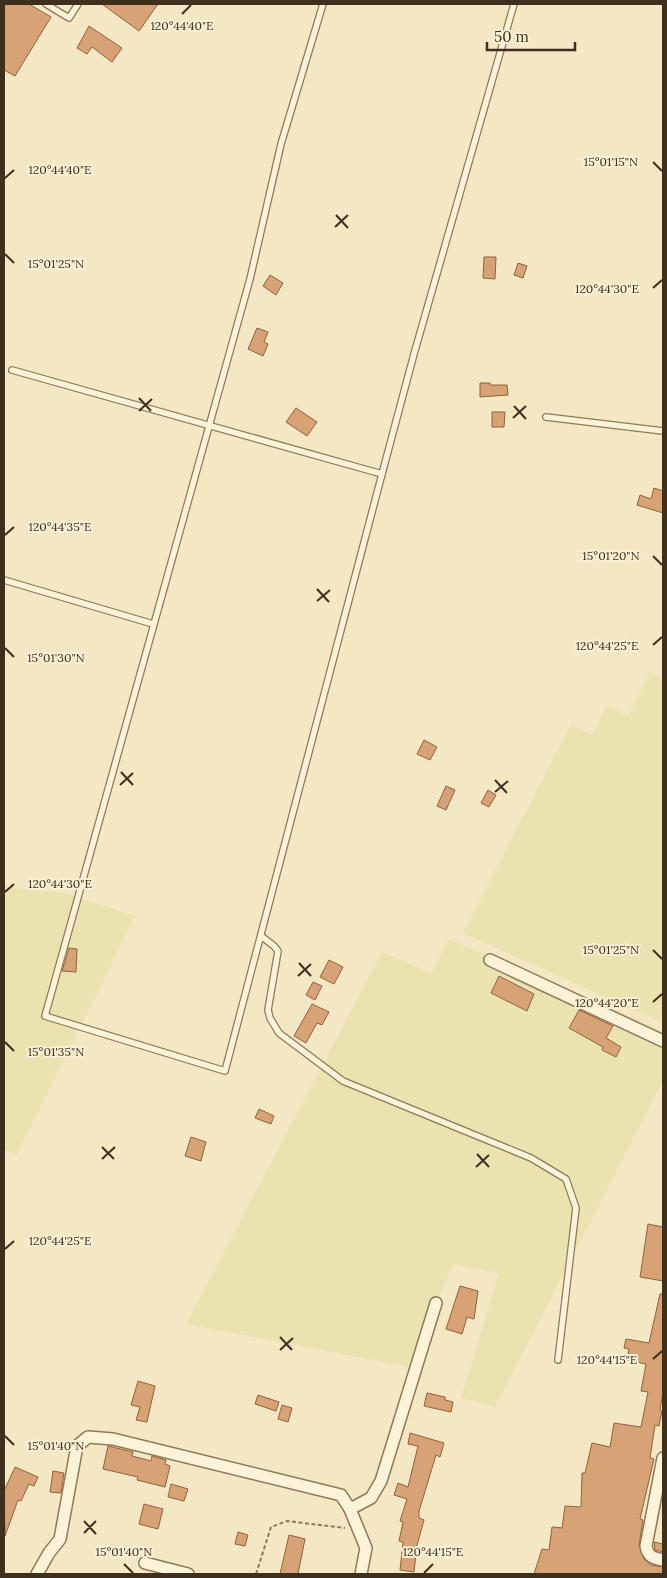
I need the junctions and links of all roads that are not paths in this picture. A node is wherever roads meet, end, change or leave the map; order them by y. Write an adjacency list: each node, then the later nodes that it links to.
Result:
1 (46, 4): 2 (lane)
2 (78, 4)
3 (323, 4): 7 (lane)
4 (514, 4): 9 (lane)
5 (12, 370): 7 (lane)
6 (546, 417): 8 (lane)
7 (208, 424): 9 (lane); 11 (lane)
8 (663, 431)
9 (382, 474): 12 (lane)
10 (4, 580): 11 (lane)
11 (153, 624): 12 (lane)
12 (260, 936): 16 (lane)
13 (490, 960): 14 (street)
14 (663, 1041)
15 (436, 1303): 18 (street)
16 (558, 1360)
17 (663, 1458): 19 (street)
18 (350, 1509): 21 (street); 23 (street)
19 (663, 1560)
20 (145, 1563): 22 (street)
21 (37, 1574)
22 (188, 1574)
23 (361, 1574)

